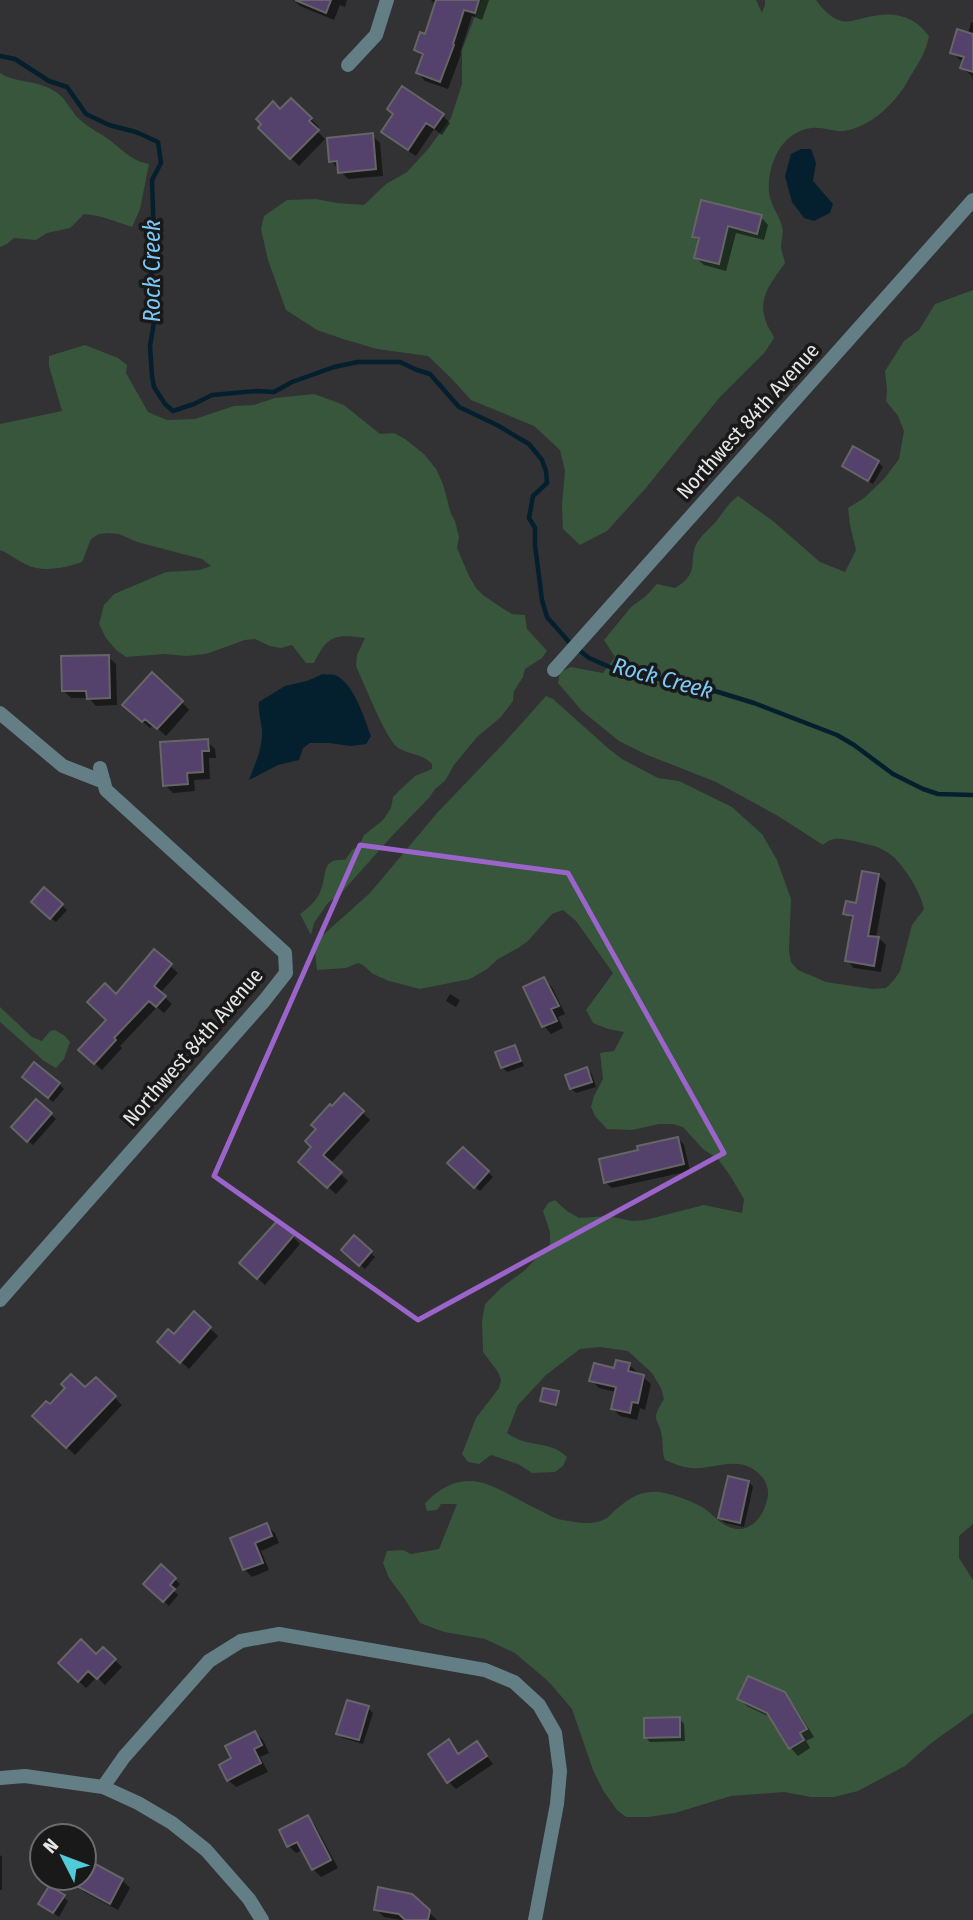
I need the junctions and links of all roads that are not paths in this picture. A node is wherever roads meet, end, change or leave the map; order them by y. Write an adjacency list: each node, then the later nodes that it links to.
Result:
1 (387, 0): 2 (street)
2 (348, 65)
3 (973, 200): 4 (street, Northwest 84th Avenue)
4 (559, 665)
5 (0, 713): 6 (street, Northwest 84th Avenue)
6 (0, 1300)
7 (0, 1778): 8 (street)
8 (103, 1787): 9 (street); 10 (street)
9 (262, 1920)
10 (535, 1920)

